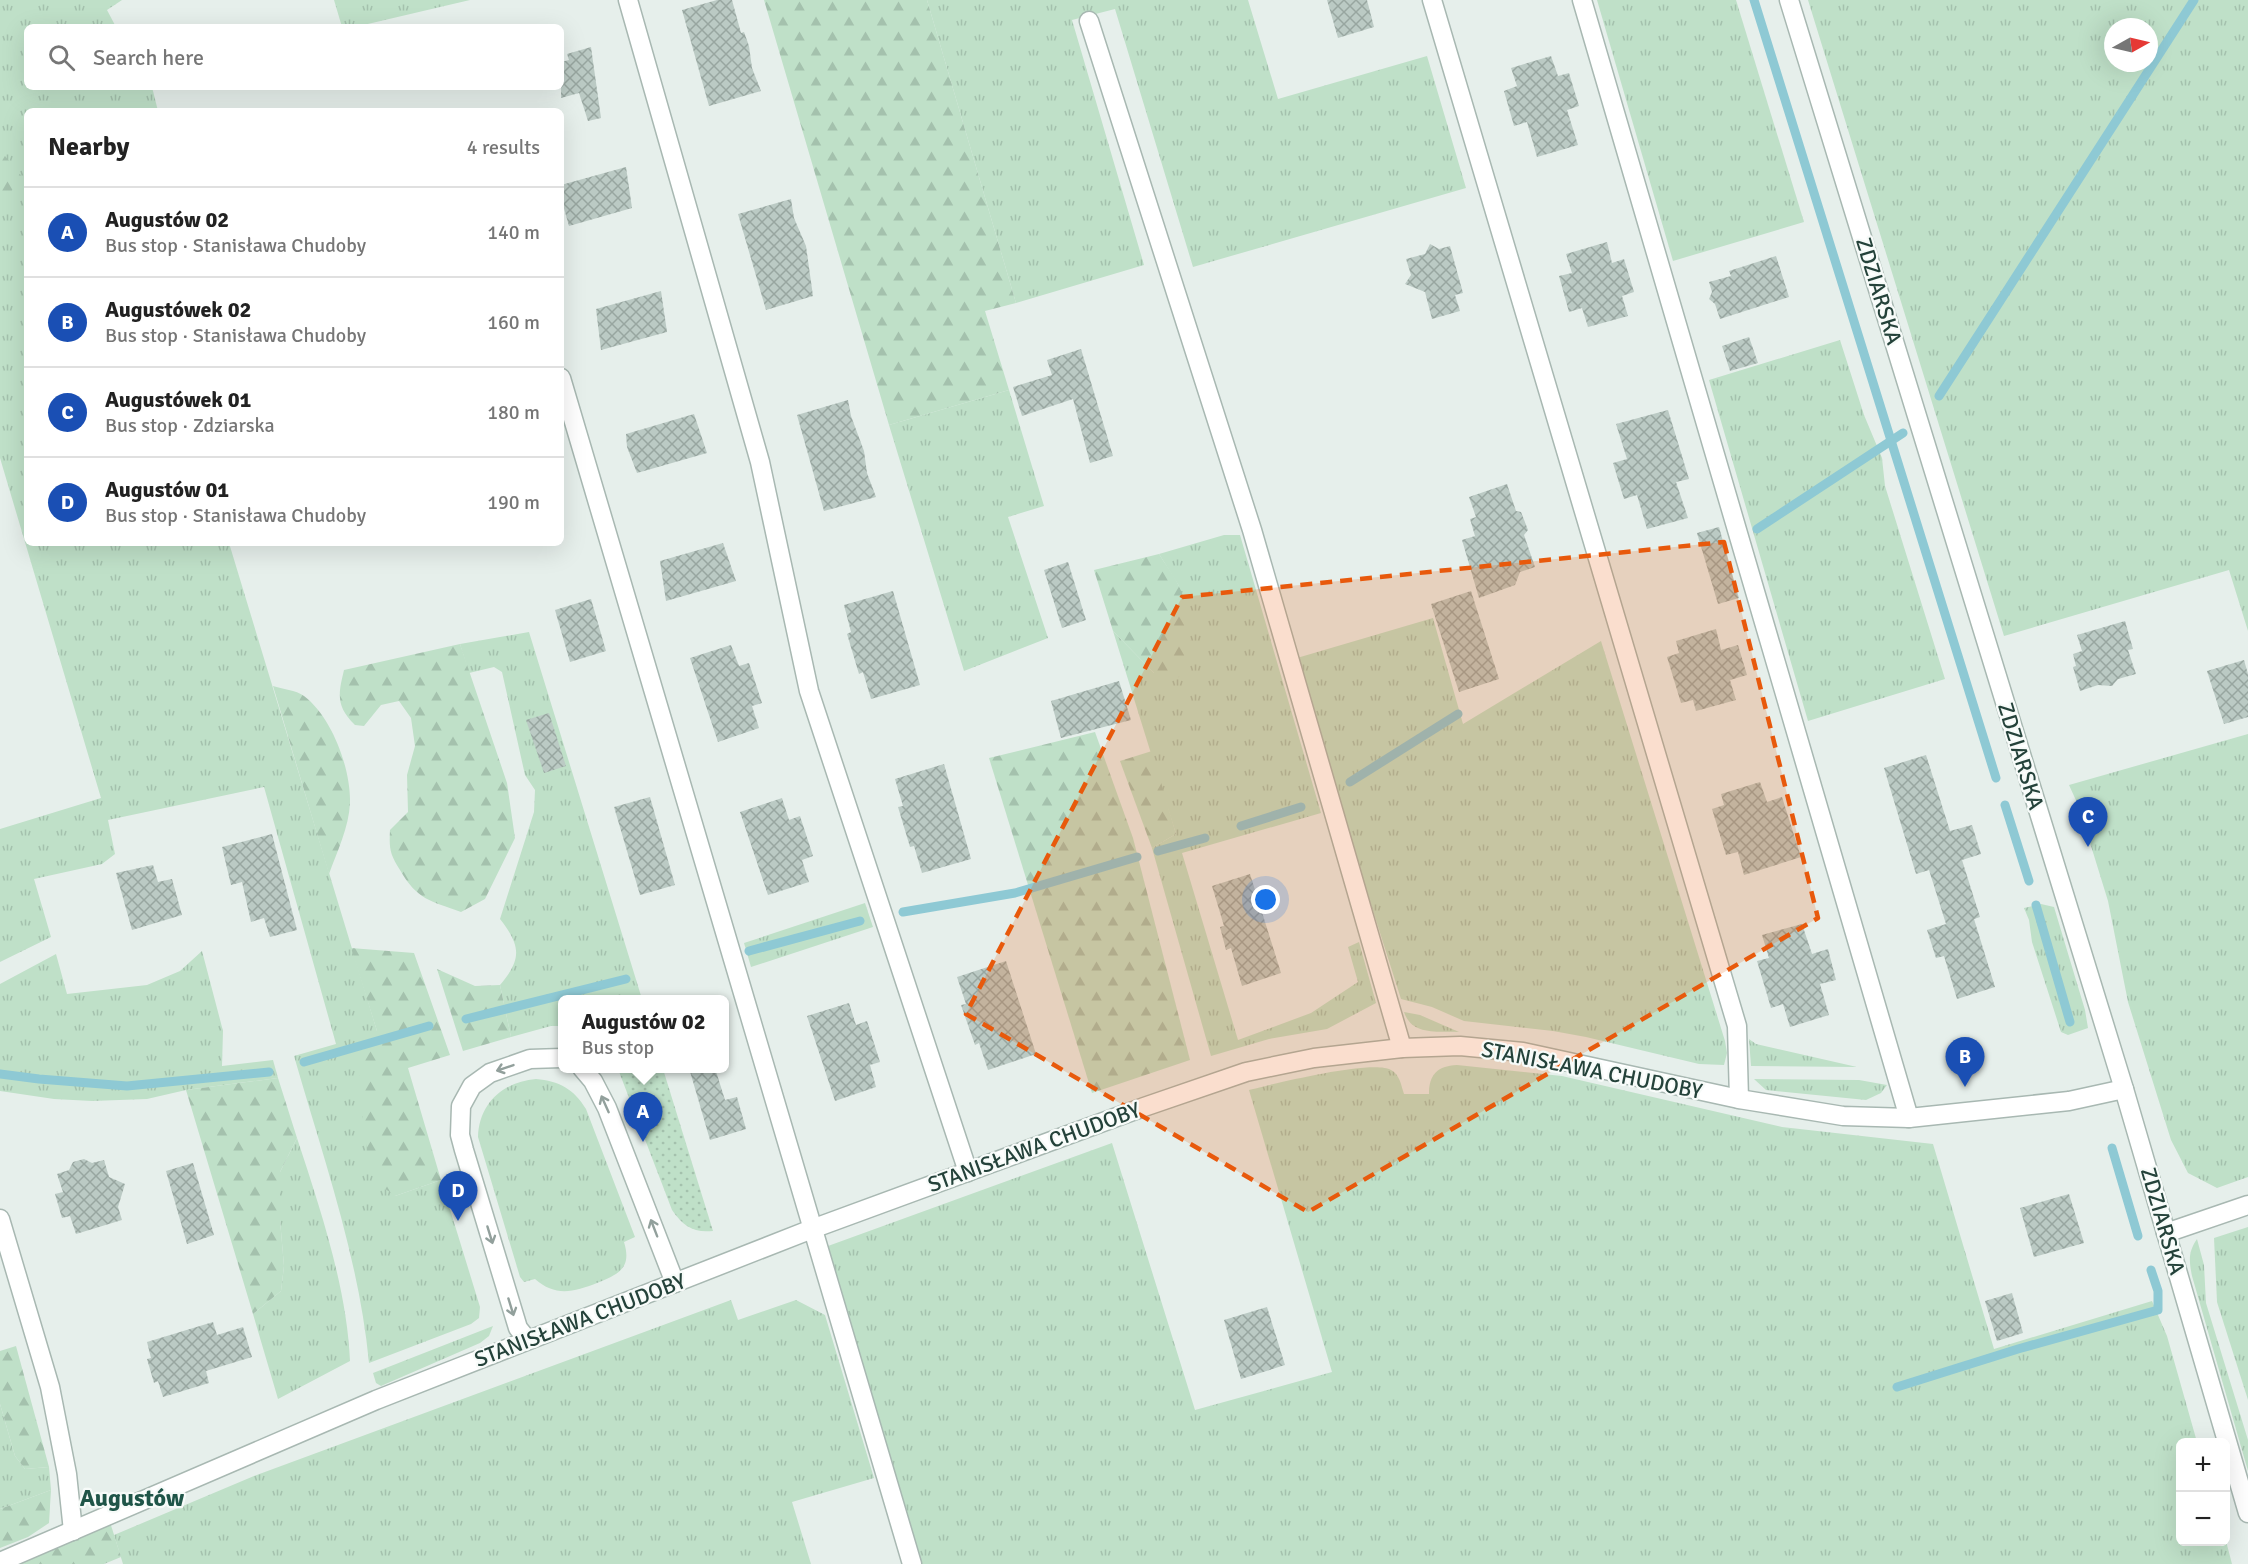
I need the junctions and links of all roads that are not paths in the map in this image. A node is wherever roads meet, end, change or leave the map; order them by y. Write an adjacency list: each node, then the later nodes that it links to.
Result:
1 (628, 0): 13 (street)
2 (1432, 0): 11 (street)
3 (1582, 0): 12 (street)
4 (1789, 0): 10 (street, ZDZIARSKA)
5 (1089, 21): 7 (street)
6 (564, 388): 16 (street)
7 (1402, 1048): 11 (street, STANISŁAWA CHUDOBY); 13 (street, STANISŁAWA CHUDOBY)
8 (558, 1058): 19 (street, one-way to 19)
9 (586, 1073): 18 (street, one-way to 9)
10 (2124, 1089): 12 (street, STANISŁAWA CHUDOBY); 17 (street, ZDZIARSKA)
11 (1739, 1099): 12 (street, STANISŁAWA CHUDOBY)
12 (1909, 1118)
13 (968, 1172): 16 (street, STANISŁAWA CHUDOBY)
14 (2248, 1205): 17 (street)
15 (0, 1219): 21 (street)
16 (812, 1228): 18 (street, STANISŁAWA CHUDOBY); 23 (street)
17 (2166, 1233): 20 (street, ZDZIARSKA)
18 (675, 1283): 19 (street, STANISŁAWA CHUDOBY)
19 (531, 1340): 21 (street, STANISŁAWA CHUDOBY)
20 (2248, 1513)
21 (73, 1531): 22 (street, STANISŁAWA CHUDOBY)
22 (0, 1562)
23 (912, 1564)

